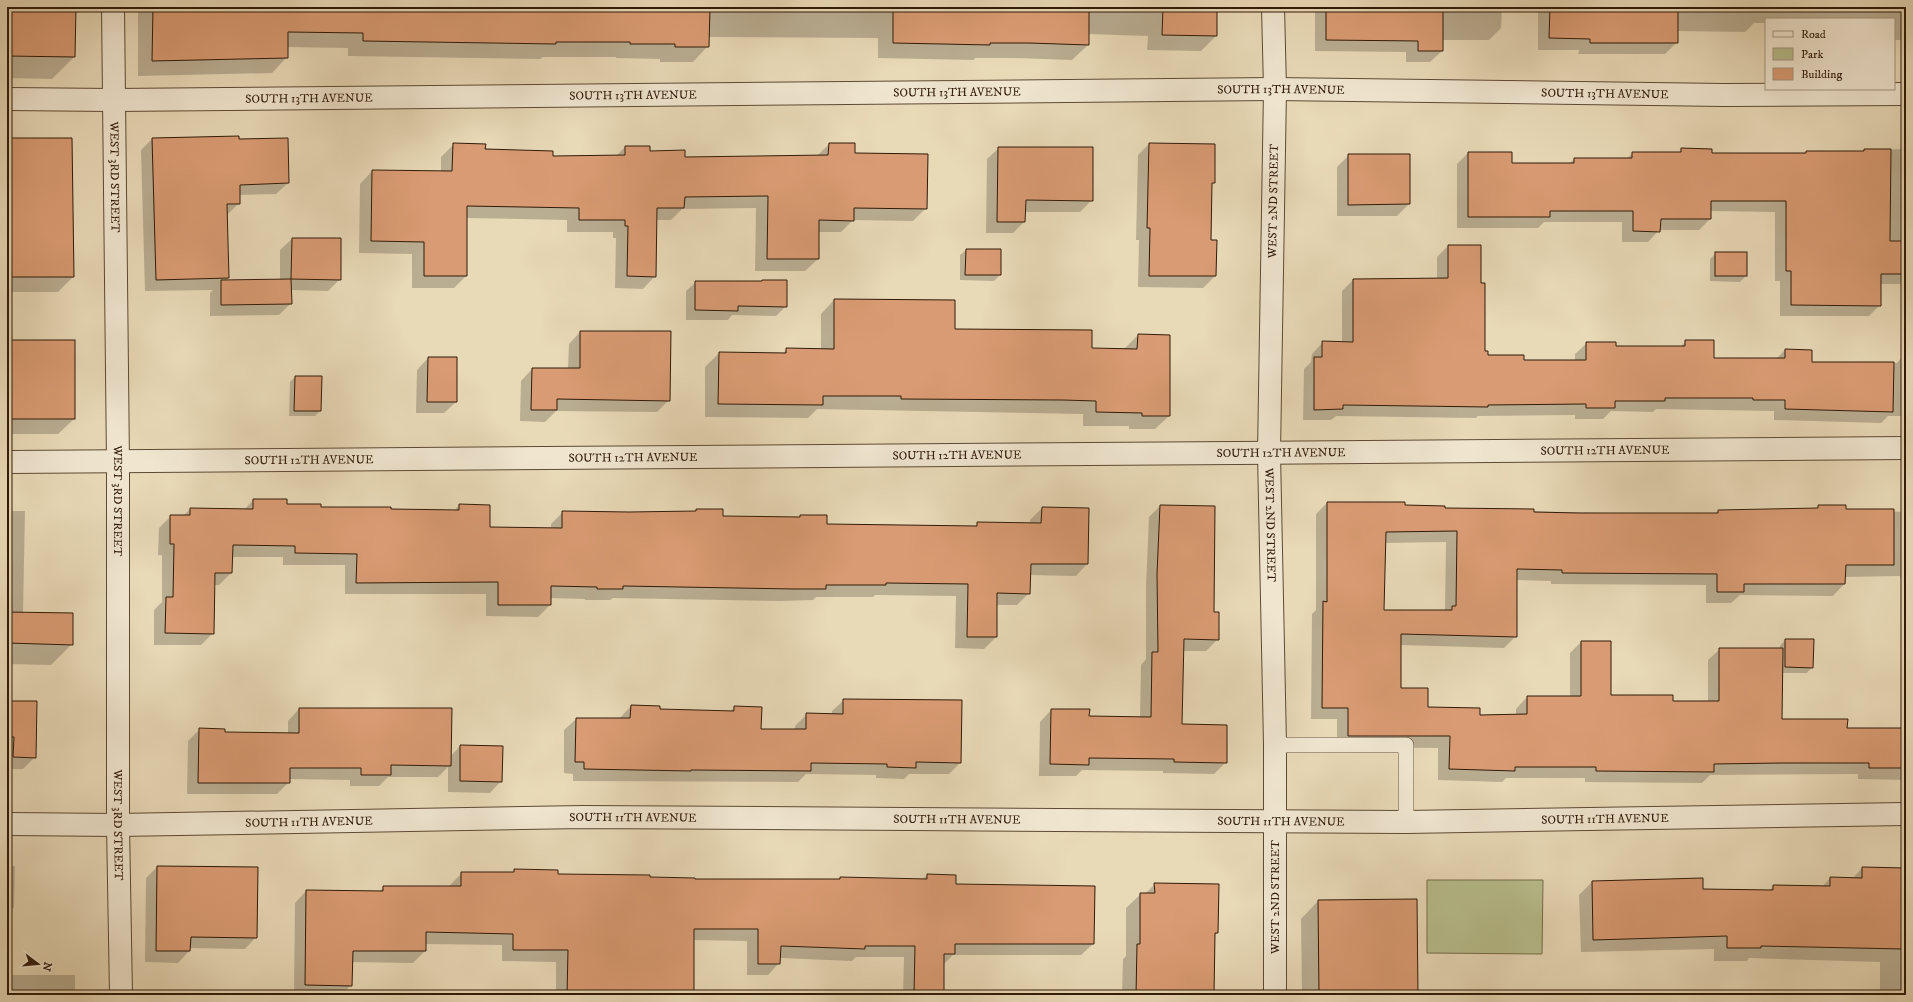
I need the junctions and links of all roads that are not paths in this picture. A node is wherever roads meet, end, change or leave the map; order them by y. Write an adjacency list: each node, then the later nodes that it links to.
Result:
1 (113, 7): 6 (street, WEST 3RD STREET)
2 (1273, 7): 3 (street, WEST 2ND STREET)
3 (1275, 89): 4 (street, SOUTH 13TH AVENUE); 6 (street, SOUTH 13TH AVENUE); 8 (street, WEST 2ND STREET)
4 (1906, 94)
5 (7, 99): 6 (street, SOUTH 13TH AVENUE)
6 (113, 100): 10 (street, WEST 3RD STREET)
7 (1906, 448): 8 (street, SOUTH 12TH AVENUE)
8 (1269, 453): 10 (street, SOUTH 12TH AVENUE); 11 (street, WEST 2ND STREET)
9 (7, 462): 10 (street, SOUTH 12TH AVENUE)
10 (118, 462): 16 (street, WEST 3RD STREET)
11 (1275, 744): 13 (street, WEST 2ND STREET); 14 (lane)
12 (1906, 814): 14 (street, SOUTH 11TH AVENUE)
13 (1274, 822): 14 (street, SOUTH 11TH AVENUE); 16 (street, SOUTH 11TH AVENUE); 18 (street, WEST 2ND STREET)
14 (1406, 822)
15 (7, 824): 16 (street, SOUTH 11TH AVENUE)
16 (118, 825): 17 (street, WEST 3RD STREET)
17 (121, 995)
18 (1275, 995)

